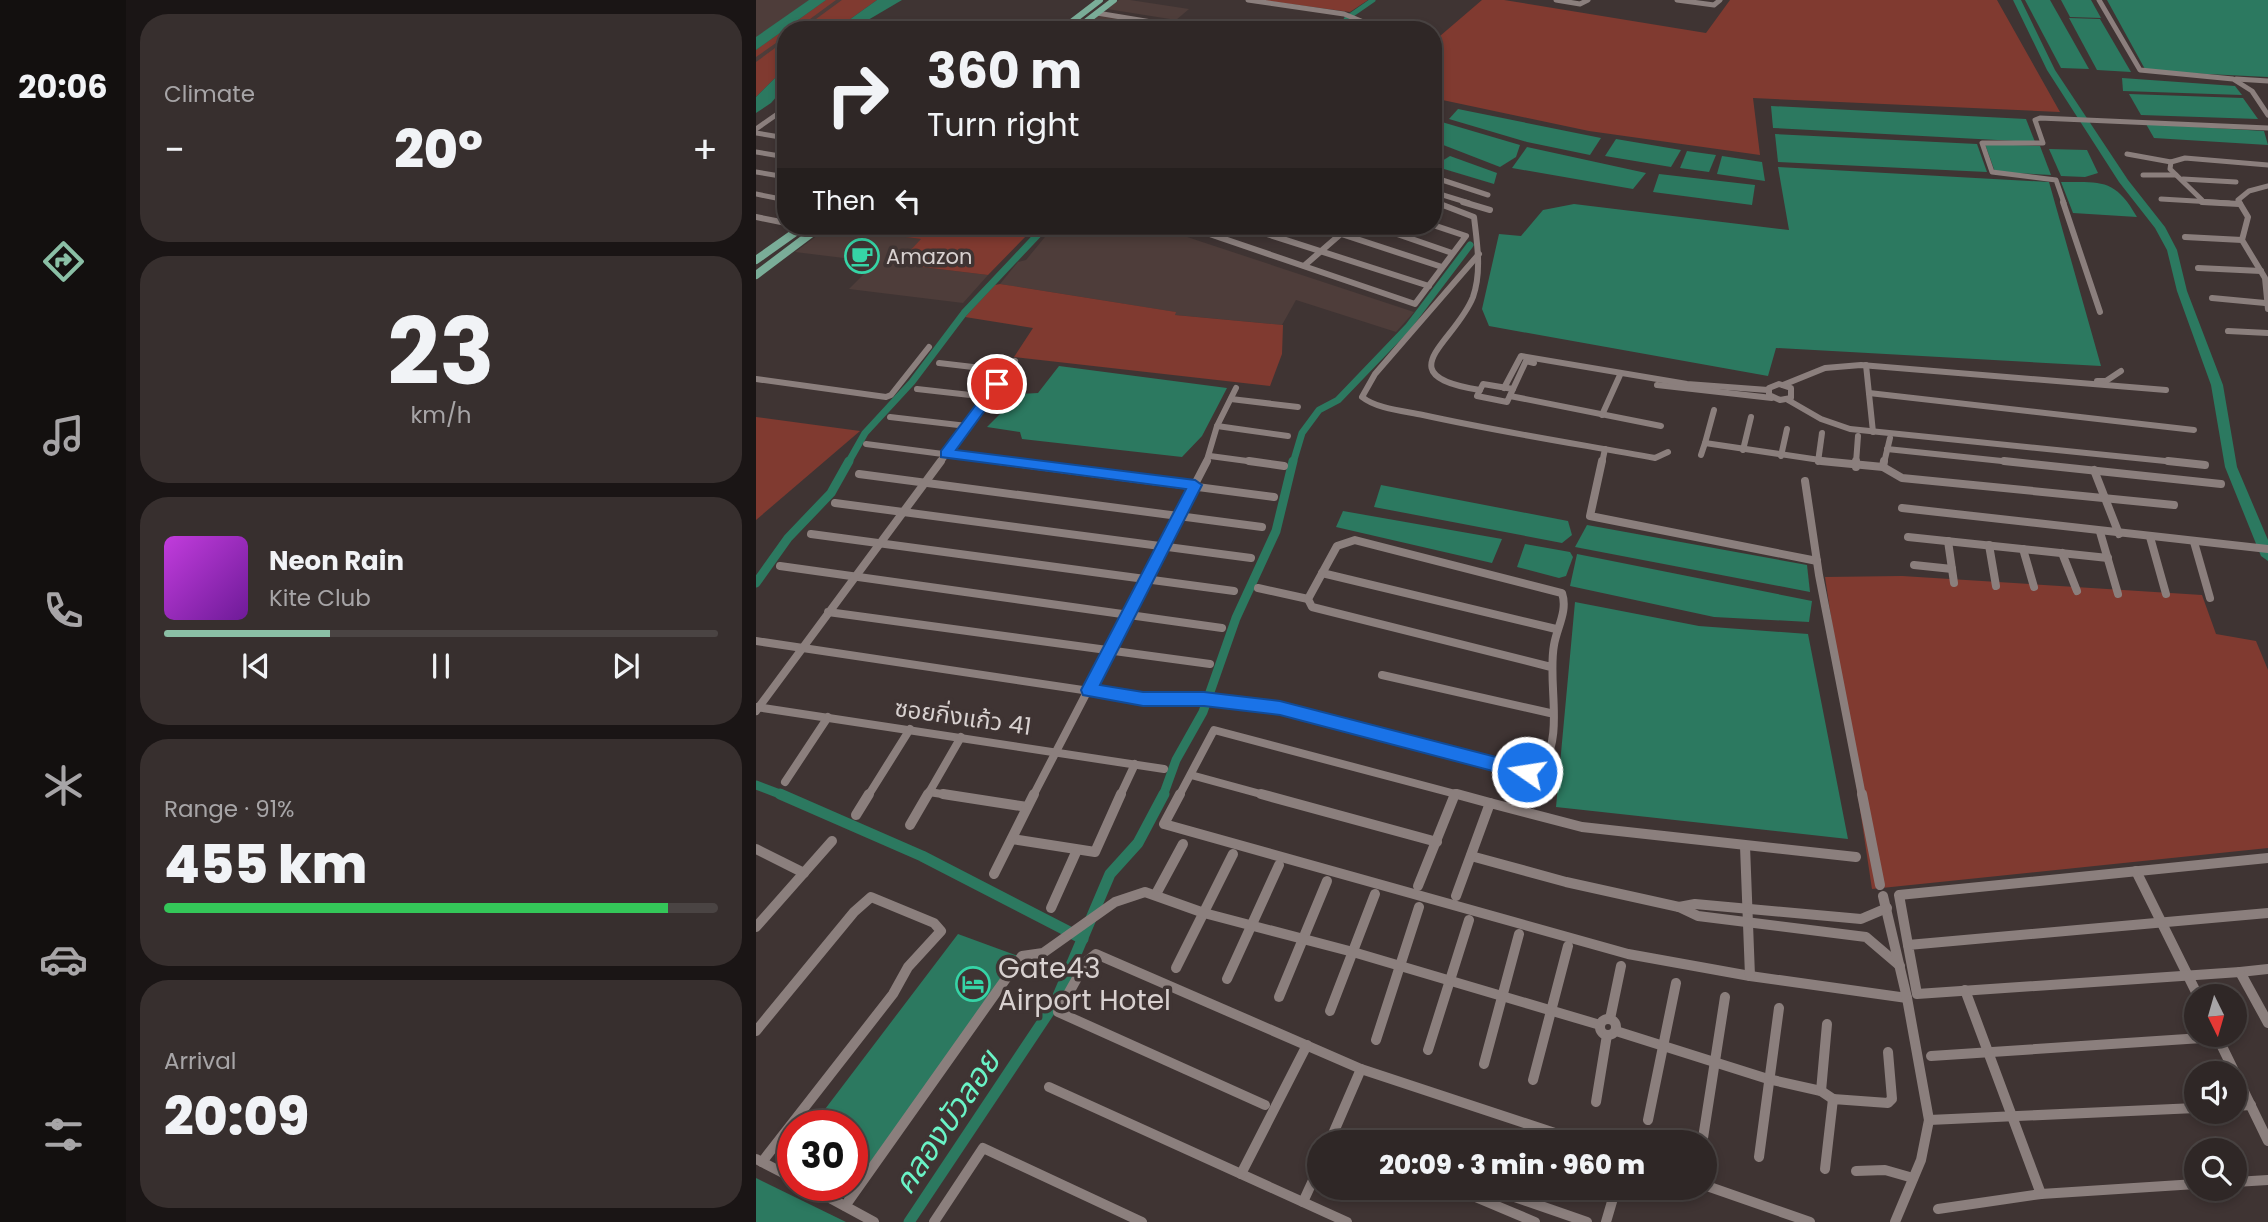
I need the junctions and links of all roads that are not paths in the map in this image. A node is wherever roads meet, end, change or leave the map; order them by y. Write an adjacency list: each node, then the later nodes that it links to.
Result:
1 (1100, 0): 10 (main road)
2 (1114, 0): 9 (main road)
3 (1248, 0): 13 (street)
4 (1556, 0): 5 (street)
5 (1588, 0)
6 (1677, 0): 7 (street)
7 (1720, 0)
8 (2099, 0): 14 (street)
9 (1097, 13): 11 (main road); 12 (street)
10 (1073, 21)
11 (1087, 21)
12 (1145, 21)
13 (1361, 21)
14 (2233, 79): 15 (street); 16 (street)
15 (2268, 81)
16 (2268, 115)
17 (775, 116): 19 (street)
18 (2268, 128): 67 (street)
19 (756, 131): 20 (street)
20 (777, 136)
21 (756, 152): 23 (street)
22 (2127, 155): 24 (street)
23 (777, 156)
24 (2171, 162): 25 (street); 28 (street)
25 (2268, 165)
26 (756, 172): 29 (street)
27 (2143, 175): 28 (street)
28 (2176, 175): 30 (street)
29 (777, 176)
30 (2183, 179): 32 (street); 39 (street)
31 (1442, 180): 36 (street)
32 (2236, 182)
33 (2268, 187): 40 (street)
34 (756, 194): 37 (street)
35 (1442, 195): 42 (street)
36 (1488, 195)
37 (777, 198)
38 (2161, 199): 39 (street)
39 (2202, 200): 40 (street)
40 (2239, 204): 54 (street)
41 (1442, 205): 57 (street)
42 (1490, 210)
43 (756, 217): 44 (street)
44 (777, 221)
45 (1442, 228): 56 (street)
46 (791, 235): 58 (main road)
47 (809, 235): 63 (main road)
48 (1213, 235): 59 (street)
49 (1272, 235): 55 (street)
50 (1338, 235): 55 (street)
51 (1346, 235): 60 (street)
52 (1400, 235): 56 (street)
53 (2185, 237): 54 (street)
54 (2242, 240): 62 (street)
55 (1321, 250): 59 (street); 64 (street)
56 (1452, 253): 60 (street)
57 (1479, 254): 84 (street); 110 (street)
58 (756, 260)
59 (1304, 265): 64 (street)
60 (1442, 267): 64 (street)
61 (2198, 268): 62 (street)
62 (2262, 271): 66 (street)
63 (756, 275)
64 (1429, 286)
65 (2212, 298): 66 (street)
66 (2267, 306)
67 (2100, 312)
68 (2228, 331): 69 (street)
69 (2268, 333)
70 (929, 346): 78 (street)
71 (1532, 360): 77 (street); 82 (street); 87 (street)
72 (1015, 361): 75 (street)
73 (939, 363): 75 (street)
74 (1866, 365): 79 (street); 80 (street); 88 (street)
75 (1007, 371): 89 (street)
76 (2121, 371): 79 (street)
77 (1619, 376): 85 (street); 90 (street); 95 (street)
78 (756, 379)
79 (2080, 383): 86 (street)
80 (1783, 385): 85 (street); 92 (street)
81 (1236, 388): 91 (street)
82 (1504, 388): 84 (street); 87 (street)
83 (917, 389): 89 (street)
84 (1480, 390): 87 (street)
85 (1768, 390): 90 (street)
86 (2166, 390)
87 (1511, 393): 95 (street)
88 (1869, 393): 102 (street); 103 (street)
89 (988, 397): 98 (street)
90 (1772, 398): 92 (street)
91 (1231, 399): 93 (street); 99 (street)
92 (1788, 400): 103 (street)
93 (1298, 407)
94 (1714, 410): 108 (street)
95 (1602, 415): 100 (street)
96 (890, 417): 98 (street)
97 (1751, 417): 112 (street)
98 (967, 426): 114 (street)
99 (1217, 426): 105 (street); 116 (street)
100 (1661, 426)
101 (1787, 429): 117 (street)
102 (2194, 430)
103 (1873, 432): 119 (street)
104 (1822, 433): 118 (street)
105 (1289, 436)
106 (1858, 436): 121 (street)
107 (1890, 438): 111 (street)
108 (1705, 443): 112 (street); 115 (street)
109 (866, 444): 114 (street)
110 (1605, 449): 113 (street); 152 (street)
111 (1887, 449): 122 (street); 123 (street)
112 (1743, 450): 117 (street)
113 (1668, 452)
114 (946, 454): 126 (street); 128 (street)
115 (1701, 455)
116 (1210, 456): 120 (street); 128 (street)
117 (1781, 456): 118 (street)
118 (1818, 461): 121 (street)
119 (2205, 465)
120 (1284, 466)
121 (1856, 467): 122 (street)
122 (1883, 467): 130 (street)
123 (2094, 470): 127 (street); 130 (street)
124 (859, 474): 126 (street)
125 (1805, 481): 152 (street)
126 (925, 482): 134 (street); 135 (street)
127 (2221, 484)
128 (1195, 485): 129 (street); 135 (street)
129 (1274, 497)
130 (2103, 498): 132 (street); 139 (street)
131 (835, 503): 134 (street)
132 (2174, 505)
133 (1902, 508): 137 (street)
134 (903, 512): 144 (street); 146 (street)
135 (1180, 515): 136 (street); 146 (street)
136 (1262, 527)
137 (2100, 532): 139 (street); 151 (street)
138 (811, 534): 144 (street)
139 (2119, 534): 141 (street)
140 (1908, 537): 142 (street)
141 (2150, 537): 143 (street); 166 (street)
142 (1948, 541): 145 (street); 155 (street)
143 (2194, 542): 148 (street); 167 (street)
144 (881, 543): 157 (street); 158 (street)
145 (1989, 545): 147 (street); 160 (street)
146 (1164, 546): 150 (street); 158 (street)
147 (2023, 549): 149 (street); 161 (street)
148 (2268, 549)
149 (2062, 553): 151 (street); 164 (street)
150 (1251, 558)
151 (2108, 558): 165 (street)
152 (1817, 561): 219 (street)
153 (1914, 565): 155 (street)
154 (780, 566): 157 (street)
155 (1952, 569): 159 (street)
156 (1322, 573): 168 (street); 172 (street); 172 (street)
157 (853, 578): 169 (street); 170 (street)
158 (1148, 578): 163 (street); 170 (street)
159 (1954, 583)
160 (1996, 586)
161 (2034, 587)
162 (1258, 588): 168 (street)
163 (1234, 591)
164 (2077, 592)
165 (2118, 594)
166 (2166, 594)
167 (2210, 598)
168 (1308, 599): 177 (street)
169 (828, 612): 174 (street); 175 (street)
170 (1129, 614): 171 (street); 175 (street)
171 (1222, 628)
172 (1556, 629): 177 (street)
173 (756, 641): 174 (street)
174 (802, 648): 179 (street); 180 (street)
175 (1111, 650): 176 (street); 179 (street)
176 (1210, 664)
177 (1551, 667): 181 (street)
178 (1382, 675): 181 (street)
179 (1089, 690): 181 (street); 185 (street)
180 (757, 708): 182 (street, ซอยกิ่งแก้ว 41)
181 (1550, 713)
182 (828, 717): 183 (street, ซอยกิ่งแก้ว 41); 189 (street)
183 (910, 729): 184 (street, ซอยกิ่งแก้ว 41); 194 (street)
184 (961, 737): 185 (street, ซอยกิ่งแก้ว 41); 190 (street)
185 (1056, 750): 186 (street, ซอยกิ่งแก้ว 41); 193 (street)
186 (1135, 764): 187 (street, ซอยกิ่งแก้ว 41); 202 (street)
187 (1164, 769)
188 (1191, 775): 191 (street); 198 (street); 239 (street)
189 (785, 782)
190 (929, 792): 193 (street); 195 (street)
191 (1455, 794): 192 (street); 198 (street)
192 (1490, 803): 200 (street); 204 (street)
193 (1027, 807): 196 (street)
194 (856, 815)
195 (910, 825)
196 (1012, 839): 202 (street); 210 (street)
197 (832, 842): 209 (street)
198 (1437, 842): 212 (street)
199 (1183, 844): 213 (street)
200 (1745, 846): 205 (street); 220 (street)
201 (756, 849): 209 (street)
202 (1077, 850): 218 (street)
203 (1233, 854): 221 (street)
204 (1471, 856): 215 (street); 217 (street)
205 (1856, 857)
206 (2268, 858): 208 (street)
207 (1279, 865): 226 (street)
208 (2136, 871): 225 (street); 230 (street)
209 (804, 873): 227 (street)
210 (994, 874)
211 (1327, 881): 229 (street)
212 (1418, 887)
213 (1156, 894): 221 (street); 304 (street)
214 (1375, 894): 232 (street)
215 (1456, 897)
216 (1419, 907): 233 (street)
217 (1679, 907): 220 (street); 224 (street)
218 (1051, 908)
219 (1887, 908): 220 (street); 235 (street)
220 (1749, 910): 224 (street)
221 (1204, 913): 226 (street); 236 (street)
222 (2268, 914): 225 (street)
223 (1469, 920): 242 (street)
224 (1749, 923): 235 (street); 239 (street)
225 (2163, 924): 230 (street); 240 (street)
226 (1252, 925): 229 (street); 241 (street)
227 (756, 927)
228 (1519, 934): 246 (street)
229 (1302, 938): 232 (street); 247 (street)
230 (1908, 945): 245 (street)
231 (1568, 946): 252 (street)
232 (1353, 952): 233 (street); 251 (street)
233 (1397, 966): 242 (street); 258 (street)
234 (1621, 966): 255 (street)
235 (1900, 966): 249 (street)
236 (1176, 968)
237 (2268, 969): 238 (street)
238 (2240, 972): 240 (street); 253 (street)
239 (1750, 976): 249 (street)
240 (2189, 976): 244 (street); 245 (street)
241 (1227, 979)
242 (1449, 981): 246 (street); 262 (street)
243 (1676, 983): 260 (street)
244 (2193, 984)
245 (1965, 990): 264 (street)
246 (1502, 996): 252 (street); 267 (street)
247 (1279, 997)
248 (1725, 997): 266 (street)
249 (1907, 998): 281 (street)
250 (1779, 1008): 269 (street)
251 (1330, 1011)
252 (1549, 1012): 255 (street); 270 (street)
253 (2268, 1023)
254 (1827, 1024): 272 (street)
255 (1608, 1028): 260 (street); 274 (street)
256 (756, 1031): 287 (street)
257 (2184, 1037): 264 (street)
258 (1376, 1040)
259 (1307, 1045): 268 (street); 275 (street); 291 (street)
260 (1663, 1045): 266 (street); 280 (street)
261 (2223, 1047): 277 (street)
262 (1428, 1050)
263 (1888, 1052): 273 (street)
264 (1989, 1052): 265 (street); 279 (street)
265 (1931, 1056)
266 (1715, 1062): 269 (street); 284 (street)
267 (1484, 1064)
268 (1361, 1069): 282 (street); 283 (street)
269 (1768, 1079): 272 (street); 286 (street)
270 (1533, 1080)
271 (1049, 1087): 291 (street)
272 (1821, 1091): 273 (street)
273 (1833, 1099): 288 (street)
274 (1596, 1102)
275 (1265, 1105)
276 (2247, 1105): 277 (street)
277 (2251, 1105): 285 (street)
278 (2184, 1109): 279 (street)
279 (2015, 1118): 281 (street); 298 (street)
280 (1648, 1120)
281 (1929, 1120): 292 (street)
282 (1335, 1130)
283 (1546, 1130)
284 (1704, 1130)
285 (2268, 1141)
286 (1759, 1157)
287 (759, 1160): 289 (street)
288 (1825, 1169)
289 (777, 1170)
290 (1856, 1171): 292 (street)
291 (1241, 1174): 303 (street)
292 (1913, 1178): 314 (street)
293 (2268, 1180): 294 (street)
294 (2247, 1181)
295 (2184, 1185): 298 (street)
296 (1717, 1190): 313 (street)
297 (1307, 1193): 303 (street)
298 (2042, 1194): 305 (street)
299 (1483, 1200): 310 (street)
300 (1524, 1200): 311 (street)
301 (1612, 1200): 312 (street)
302 (836, 1201): 304 (street)
303 (1303, 1202): 309 (street)
304 (845, 1206): 307 (street)
305 (1938, 1209)
306 (940, 1220): 308 (street)
307 (874, 1222)
308 (1142, 1222)
309 (1347, 1222)
310 (1535, 1222)
311 (1587, 1222)
312 (1606, 1222)
313 (1810, 1222)
314 (1895, 1222)

